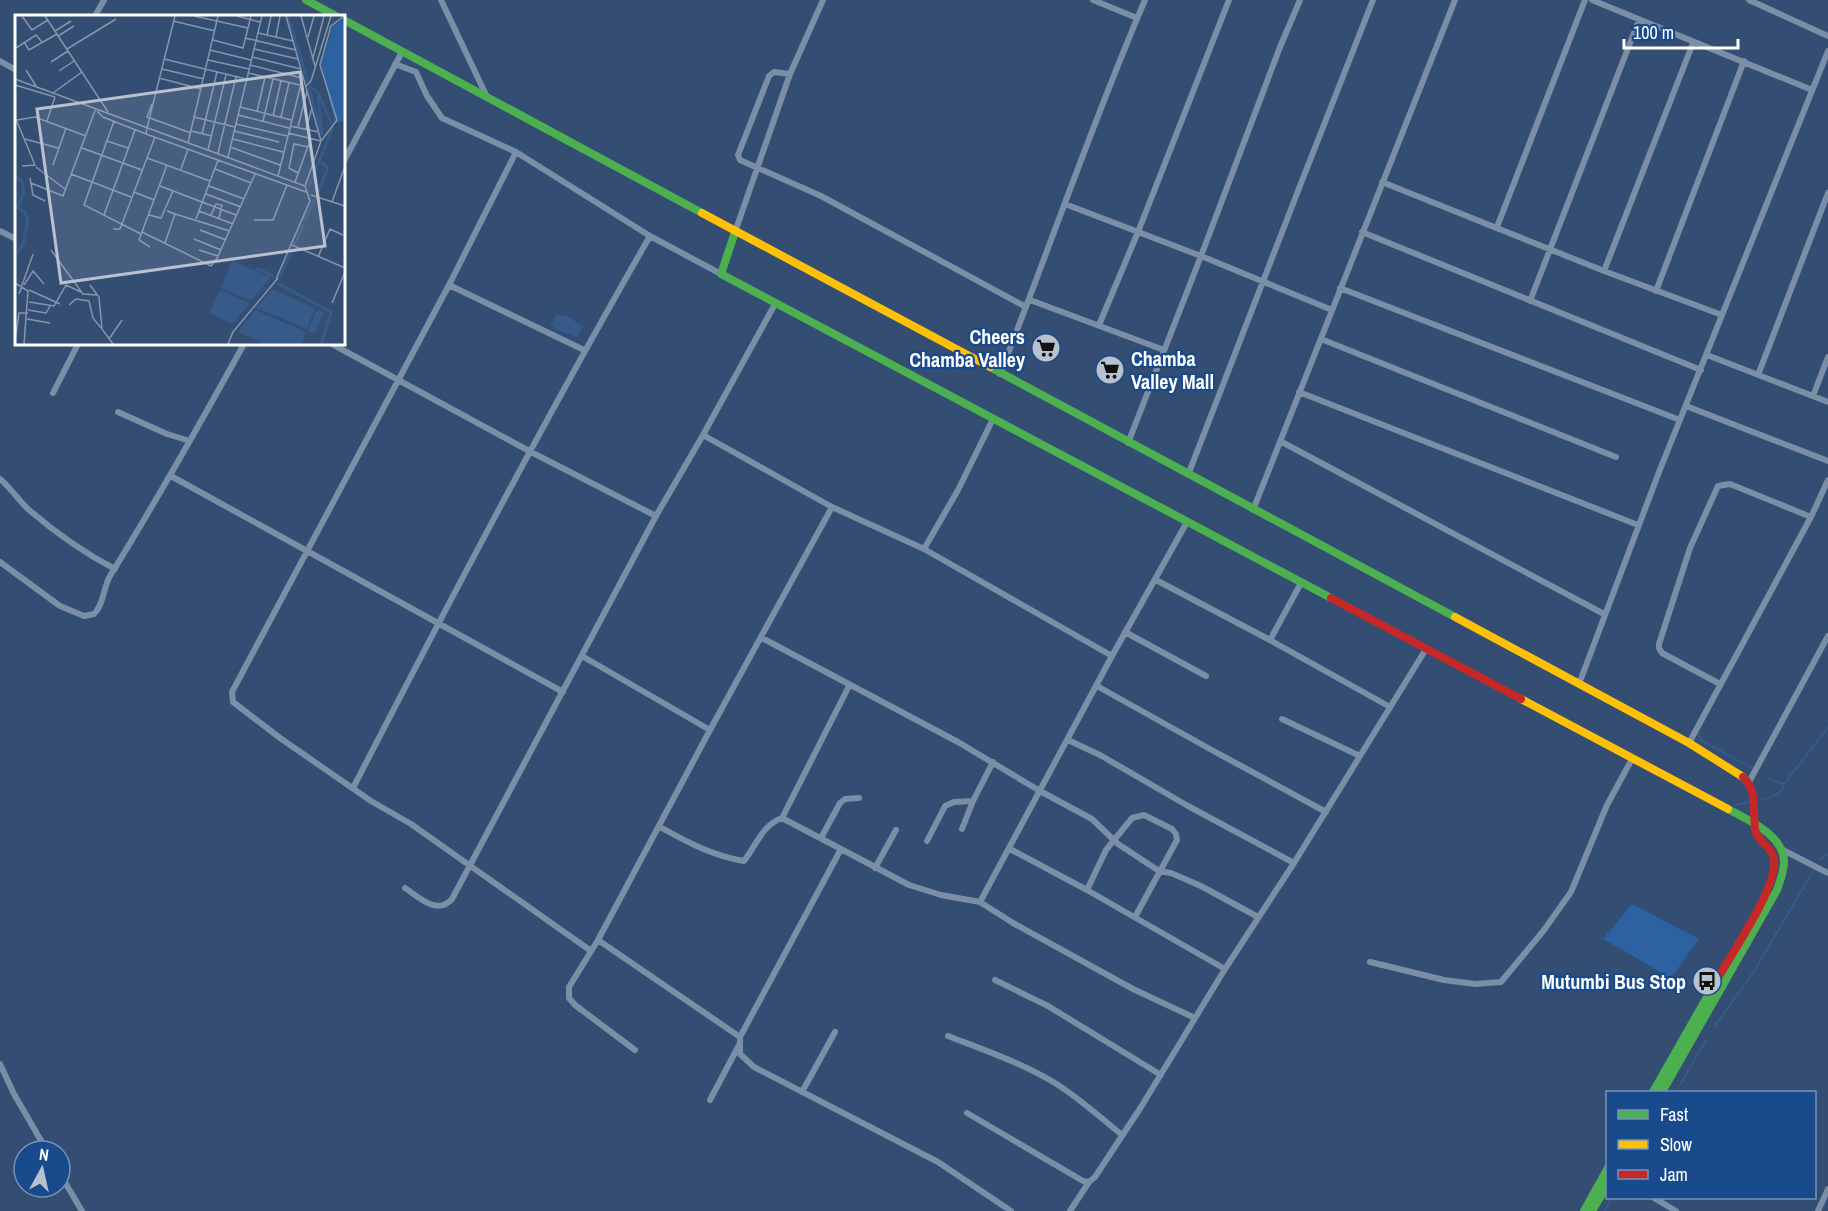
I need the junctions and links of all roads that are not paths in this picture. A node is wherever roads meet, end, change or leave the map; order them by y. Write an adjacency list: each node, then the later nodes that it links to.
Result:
1 (104, 0): 14 (street)
2 (306, 0): 15 (main road)
3 (441, 0): 29 (street)
4 (823, 0): 27 (street)
5 (1093, 0): 16 (street)
6 (1145, 0): 16 (street)
7 (1228, 0): 39 (street)
8 (1300, 0): 44 (street)
9 (1373, 0): 47 (street)
10 (1455, 0): 33 (street)
11 (1585, 0): 36 (street)
12 (1592, 0): 17 (street)
13 (1749, 0): 19 (street)
14 (96, 15)
15 (334, 15)
16 (1137, 18): 35 (street)
17 (1639, 20): 20 (street); 43 (street)
18 (345, 21): 22 (main road)
19 (1828, 36)
20 (1693, 43): 23 (street); 45 (street)
21 (1828, 51): 28 (street)
22 (402, 52): 25 (street); 29 (main road)
23 (1744, 61): 28 (street); 50 (street)
24 (0, 62): 26 (street)
25 (395, 64): 30 (street); 31 (street)
26 (15, 70)
27 (790, 74): 32 (street); 32 (street)
28 (1812, 90): 56 (street)
29 (488, 98): 38 (main road)
30 (516, 152): 41 (street); 48 (street)
31 (345, 158)
32 (758, 168): 38 (street); 54 (street)
33 (1382, 182): 36 (street); 40 (street)
34 (1828, 193): 68 (street)
35 (1065, 204): 39 (street); 51 (street)
36 (1497, 227): 43 (street)
37 (0, 231): 42 (street)
38 (735, 232): 46 (main road); 67 (main road)
39 (1138, 232): 44 (street); 57 (street)
40 (1362, 232): 49 (street); 52 (street)
41 (650, 236): 46 (street); 62 (street)
42 (15, 238)
43 (1551, 250): 45 (street); 52 (street)
44 (1201, 256): 47 (street); 63 (street)
45 (1604, 271): 50 (street)
46 (721, 274): 53 (main road)
47 (1263, 283): 55 (street); 85 (street)
48 (449, 285): 62 (street); 69 (street)
49 (1340, 288): 55 (street); 77 (street)
50 (1656, 291): 56 (street)
51 (1030, 300): 54 (street); 57 (street)
52 (1530, 301): 66 (street)
53 (775, 304): 76 (main road); 78 (street)
54 (1026, 307): 67 (street)
55 (1332, 310): 58 (street)
56 (1722, 315): 64 (street)
57 (1099, 325): 63 (street)
58 (1321, 339): 70 (street); 83 (street)
59 (77, 345): 71 (street)
60 (243, 345): 79 (street)
61 (334, 345): 69 (street)
62 (584, 350): 82 (street)
63 (1164, 350): 81 (street)
64 (1707, 355): 66 (street); 68 (street)
65 (1828, 357): 72 (street)
66 (1701, 370): 74 (street)
67 (1000, 374): 81 (main road)
68 (1758, 375): 72 (street)
69 (399, 380): 82 (street); 97 (street)
70 (1299, 392): 80 (street); 95 (street)
71 (53, 393)
72 (1813, 396): 73 (street)
73 (1828, 402)
74 (1686, 406): 77 (street); 84 (street)
75 (118, 412): 79 (street)
76 (993, 419): 94 (main road); 96 (street)
77 (1680, 420): 95 (street)
78 (703, 435): 90 (street); 92 (street)
79 (190, 441): 86 (street)
80 (1280, 441): 91 (street); 102 (street)
81 (1128, 443): 85 (main road)
82 (531, 452): 92 (street); 103 (street)
83 (1616, 457)
84 (1828, 461)
85 (1188, 475): 91 (main road)
86 (171, 477): 97 (street); 99 (street)
87 (0, 479): 99 (street)
88 (1828, 480): 93 (street)
89 (1828, 486): 93 (street)
90 (832, 507): 96 (street); 106 (street)
91 (1253, 510): 112 (main road)
92 (656, 516): 109 (street)
93 (1811, 518): 113 (street); 113 (street)
94 (1187, 522): 100 (street); 101 (main road)
95 (1638, 525): 102 (street)
96 (924, 549): 110 (street)
97 (307, 551): 103 (street); 126 (street)
98 (0, 562): 99 (street)
99 (115, 569)
100 (1156, 580): 104 (street); 107 (street)
101 (1300, 583): 107 (street); 108 (main road)
102 (1604, 614): 112 (street)
103 (439, 622): 116 (street); 126 (street)
104 (1125, 633): 110 (street); 111 (street)
105 (1828, 636): 125 (street)
106 (762, 639): 114 (street); 119 (street)
107 (1270, 640): 117 (street)
108 (1425, 649): 117 (street); 123 (main road)
109 (582, 656): 116 (street); 119 (street)
110 (1112, 656): 115 (street)
111 (1206, 676)
112 (1579, 684): 121 (main road)
113 (1720, 684): 121 (street)
114 (849, 686): 124 (street); 131 (street)
115 (1097, 686): 120 (street); 130 (street)
116 (563, 692): 143 (street)
117 (1390, 707): 122 (street)
118 (1282, 719): 122 (street)
119 (710, 730): 133 (street)
120 (1068, 740): 127 (street); 142 (street)
121 (1689, 743): 125 (main road)
122 (1360, 756): 130 (street)
123 (1632, 759): 132 (main road); 154 (street)
124 (993, 762): 127 (street); 129 (street)
125 (1749, 782): 132 (main road)
126 (354, 788): 143 (street)
127 (1040, 791): 137 (street); 140 (street)
128 (859, 798): 136 (street)
129 (974, 801): 134 (street); 138 (street)
130 (1326, 812): 142 (street)
131 (782, 818): 133 (street); 136 (street)
132 (1753, 822): 141 (main road); 164 (main road)
133 (660, 827): 152 (street)
134 (962, 829)
135 (896, 831): 144 (street)
136 (821, 838): 139 (street)
137 (1113, 840): 145 (street); 145 (street); 148 (street)
138 (927, 841)
139 (842, 849): 144 (street); 160 (street)
140 (1010, 849): 148 (street); 149 (street)
141 (1783, 850): 146 (street); 165 (main road)
142 (1294, 863): 151 (street)
143 (471, 866): 147 (street); 153 (street)
144 (875, 868): 149 (street)
145 (1159, 871): 150 (street); 151 (street)
146 (1828, 873)
147 (405, 888)
148 (1087, 890): 150 (street)
149 (980, 902): 157 (street)
150 (1135, 917): 155 (street)
151 (1258, 917): 155 (street)
152 (598, 940): 153 (street); 160 (street)
153 (591, 951): 161 (street)
154 (1370, 962)
155 (1225, 969): 157 (street)
156 (995, 980): 163 (street)
157 (1195, 1018): 163 (street)
158 (835, 1032): 166 (street)
159 (948, 1036): 169 (street)
160 (740, 1040): 166 (street); 167 (street)
161 (635, 1050)
162 (0, 1064): 170 (street)
163 (1161, 1075): 169 (street)
164 (1654, 1091)
165 (1663, 1091)
166 (802, 1092): 178 (street)
167 (710, 1100)
168 (967, 1113): 172 (street)
169 (1122, 1135): 172 (street)
170 (40, 1139)
171 (1606, 1170): 180 (main road)
172 (1089, 1182): 179 (street)
173 (1606, 1187): 181 (main road)
174 (1828, 1189): 183 (street)
175 (72, 1194): 177 (street)
176 (1657, 1199): 182 (street)
177 (82, 1211)
178 (1011, 1211)
179 (1070, 1211)
180 (1584, 1211)
181 (1592, 1211)
182 (1676, 1211)
183 (1818, 1211)

